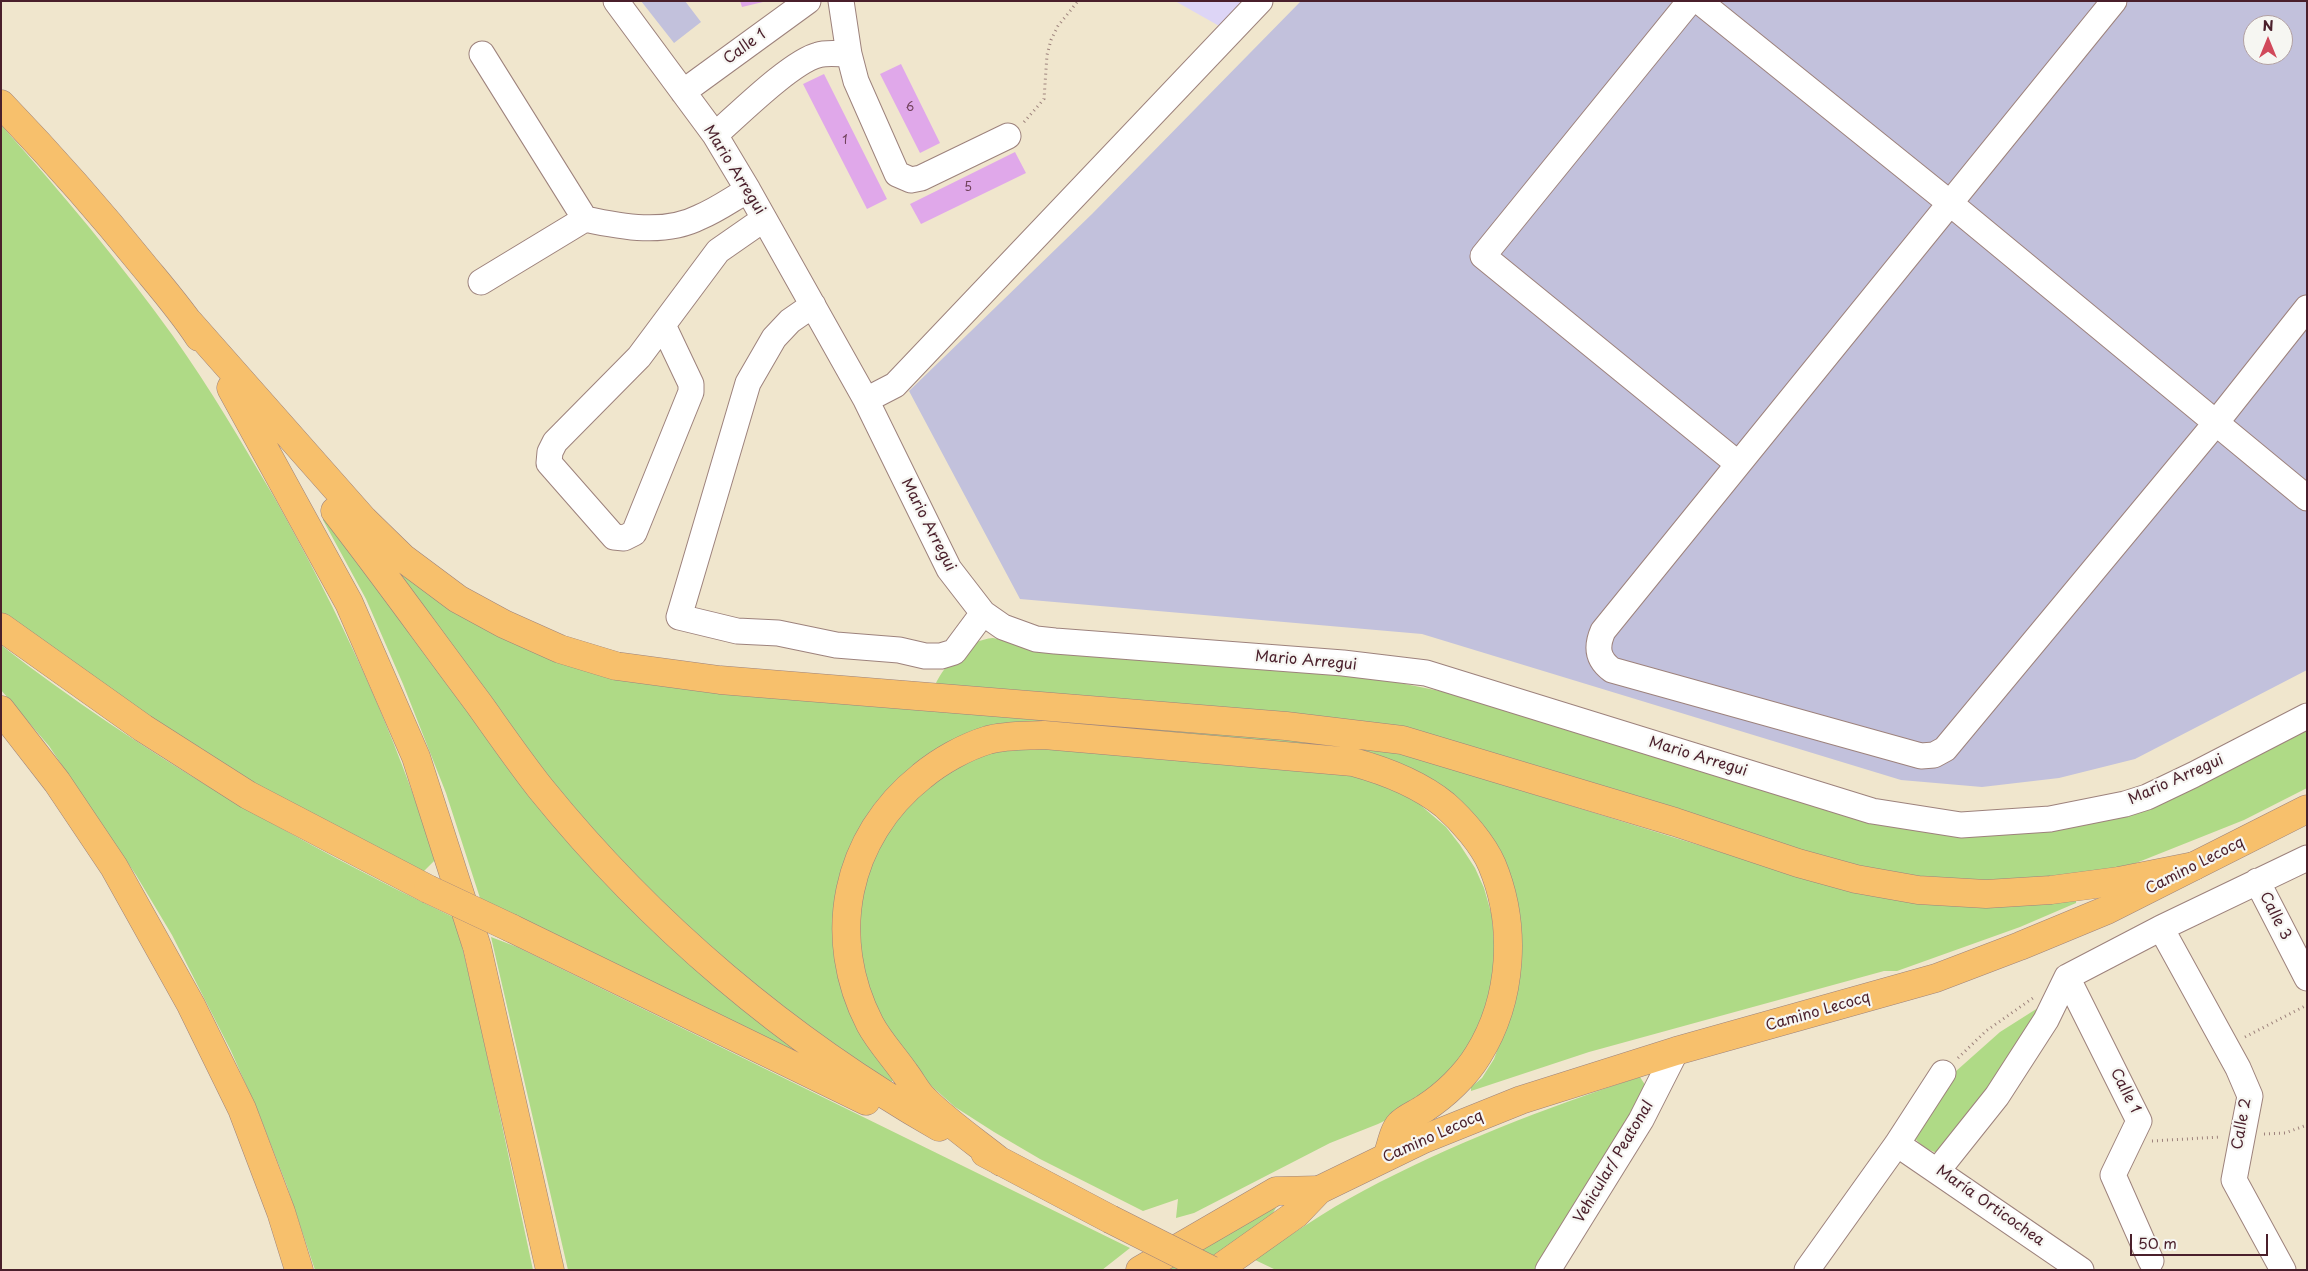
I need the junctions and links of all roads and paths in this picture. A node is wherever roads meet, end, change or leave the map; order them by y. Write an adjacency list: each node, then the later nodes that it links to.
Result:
1 (616, 1): 11 (street, Mario Arregui)
2 (841, 1): 10 (street)
3 (1078, 1): 14 (path)
4 (1260, 1): 24 (street)
5 (1690, 1): 26 (street)
6 (1699, 1): 16 (street)
7 (2114, 1): 16 (street)
8 (799, 4): 11 (street, Calle 1)
9 (482, 54): 17 (street)
10 (848, 54): 13 (street); 14 (street)
11 (682, 92): 13 (street, Mario Arregui)
12 (1, 104): 22 (main road)
13 (715, 135): 15 (street, Mario Arregui)
14 (1008, 136)
15 (748, 190): 17 (street); 18 (street, Mario Arregui)
16 (1951, 204): 25 (street); 26 (street)
17 (585, 219): 19 (street)
18 (764, 219): 20 (street, Mario Arregui); 23 (street)
19 (481, 282)
20 (813, 305): 24 (street, Mario Arregui); 28 (street)
21 (2307, 308): 25 (street)
22 (189, 322): 34 (main road); 49 (main road); 54 (main road)
23 (662, 325): 23 (street)
24 (866, 400): 28 (street, Mario Arregui)
25 (2215, 424): 26 (street); 27 (street)
26 (1737, 462)
27 (2307, 498)
28 (983, 613): 31 (street, Mario Arregui)
29 (1, 626): 49 (main road, bridge)
30 (1, 710): 53 (main road)
31 (2307, 716)
32 (2307, 809): 34 (main road, Camino Lecocq)
33 (2307, 858): 35 (street)
34 (2194, 866): 42 (main road, Camino Lecocq)
35 (2257, 881): 36 (street); 38 (street, Calle 3)
36 (2161, 928): 37 (street); 41 (street, Calle 2)
37 (2068, 977): 44 (street, Calle 1); 50 (street)
38 (2307, 978)
39 (2035, 997): 43 (path)
40 (2307, 1005): 41 (path)
41 (2227, 1047): 46 (street, Calle 2)
42 (1676, 1051): 48 (main road, Camino Lecocq); 58 (street, Vehicular/ Peatonal)
43 (1943, 1073): 47 (street)
44 (2140, 1121): 46 (path); 52 (street, Calle 1)
45 (2307, 1124): 46 (path)
46 (2240, 1136): 61 (street, Calle 2)
47 (1897, 1144): 50 (street, María Orticochea); 59 (street)
48 (1388, 1156): 49 (main road); 51 (main road, Camino Lecocq)
49 (1001, 1162): 56 (main road, bridge)
50 (1938, 1170): 60 (street, María Orticochea)
51 (1319, 1190): 55 (main road); 57 (main road)
52 (2151, 1261)
53 (298, 1270)
54 (550, 1270)
55 (1140, 1270)
56 (1211, 1270)
57 (1217, 1270)
58 (1548, 1270)
59 (1807, 1270)
60 (2081, 1270)
61 (2283, 1270)

